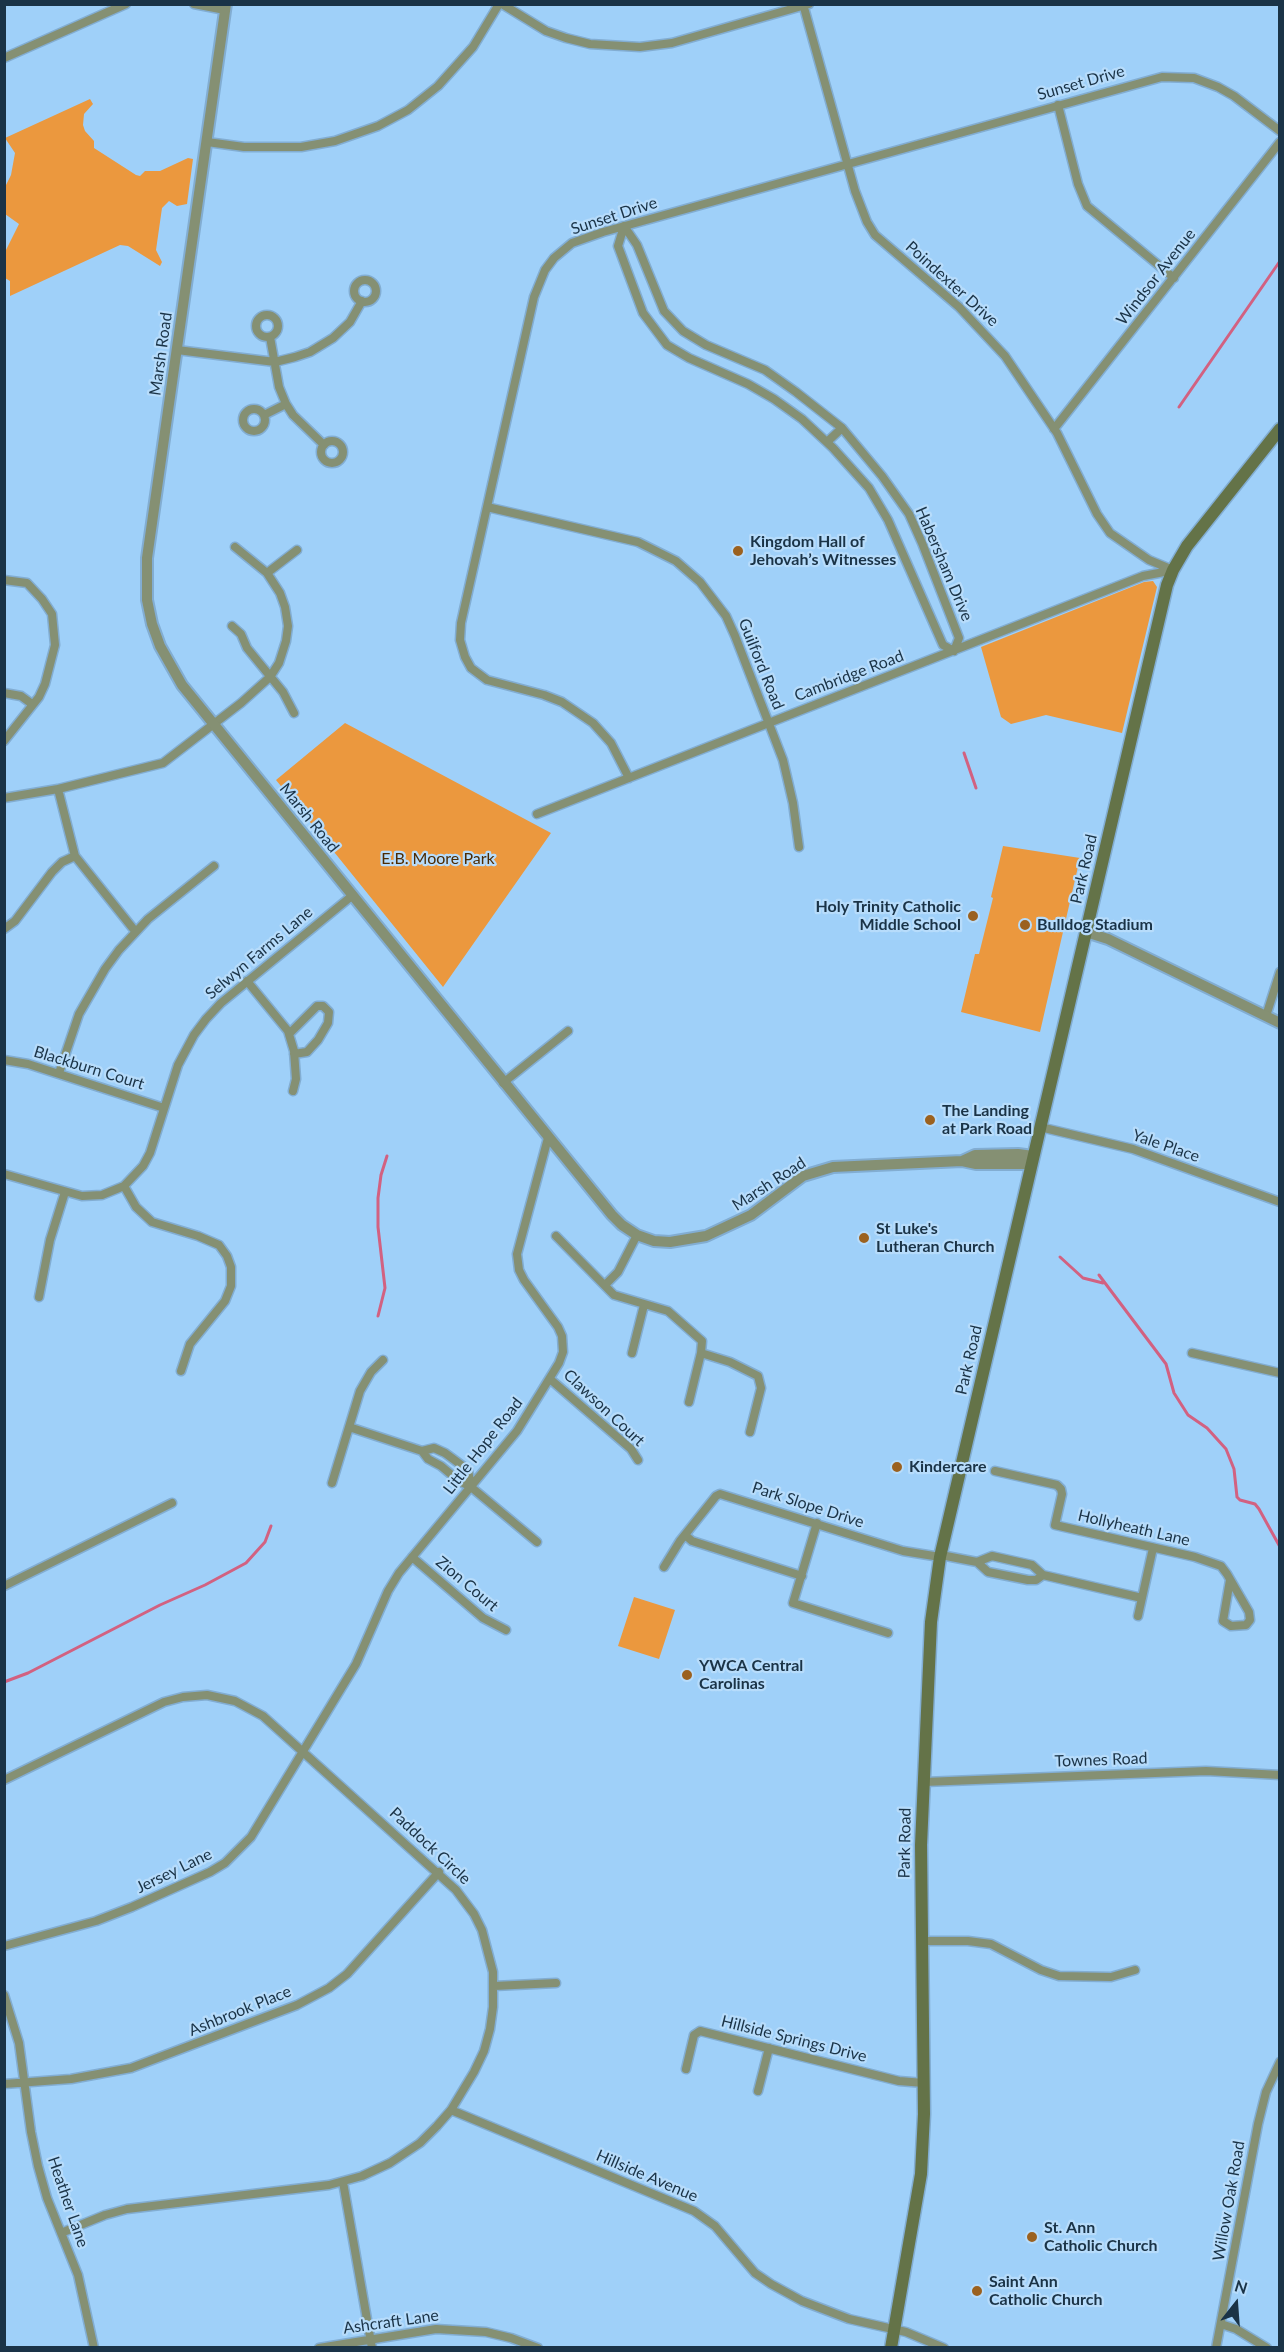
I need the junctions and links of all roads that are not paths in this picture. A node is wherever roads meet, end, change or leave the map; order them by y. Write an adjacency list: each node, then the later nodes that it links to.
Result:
1 (126, 4): 6 (street)
2 (194, 4): 5 (street)
3 (500, 4): 4 (street); 9 (street)
4 (805, 5): 11 (street, Poindexter Drive)
5 (226, 7): 9 (street, Marsh Road)
6 (4, 58)
7 (1058, 105): 8 (street, Sunset Drive); 11 (street, Sunset Drive); 13 (street)
8 (1280, 131)
9 (207, 142): 16 (street, Marsh Road)
10 (1280, 142): 13 (street, Windsor Avenue)
11 (847, 164): 12 (street, Sunset Drive); 21 (street, Poindexter Drive)
12 (624, 226): 20 (street, Habersham Drive); 23 (street, Habersham Drive); 25 (street, Sunset Drive)
13 (1174, 278): 21 (street, Windsor Avenue)
14 (362, 301): 17 (street)
15 (270, 337): 17 (street)
16 (177, 350): 17 (street); 38 (street, Marsh Road)
17 (275, 362): 18 (street)
18 (286, 404): 19 (street); 24 (street)
19 (264, 414)
20 (842, 428): 23 (street); 32 (street, Habersham Drive)
21 (1054, 429): 28 (street, Poindexter Drive)
22 (1279, 432): 28 (main road, Park Road)
23 (827, 442): 32 (street, Habersham Drive)
24 (324, 445)
25 (487, 507): 37 (street, Guilford Road); 40 (street, Sunset Drive)
26 (235, 547): 29 (street)
27 (297, 550): 29 (street)
28 (1173, 570): 32 (street, Cambridge Road); 50 (main road, Park Road)
29 (267, 573): 33 (street)
30 (4, 580): 35 (street)
31 (232, 626): 33 (street)
32 (954, 651): 37 (street, Cambridge Road)
33 (270, 677): 36 (street); 38 (street)
34 (4, 693): 35 (street)
35 (32, 704): 39 (street)
36 (294, 713)
37 (769, 722): 40 (street, Cambridge Road); 44 (street, Guilford Road)
38 (213, 724): 41 (street); 47 (street, Marsh Road)
39 (4, 741)
40 (629, 778): 43 (street, Cambridge Road)
41 (58, 789): 42 (street); 45 (street)
42 (4, 798)
43 (537, 814)
44 (799, 847)
45 (75, 856): 48 (street); 49 (street)
46 (214, 866): 49 (street)
47 (353, 895): 52 (street, Selwyn Farms Lane); 60 (street, Marsh Road)
48 (4, 929)
49 (135, 931): 59 (street)
50 (1086, 932): 53 (street); 63 (main road, Park Road)
51 (1280, 972): 53 (street)
52 (247, 981): 56 (street); 62 (street, Selwyn Farms Lane)
53 (1266, 1016): 54 (street)
54 (1280, 1023)
55 (568, 1031): 60 (street)
56 (289, 1034): 57 (street); 57 (street)
57 (294, 1054): 61 (street)
58 (4, 1060): 59 (street, Blackburn Court)
59 (59, 1073): 62 (street, Blackburn Court)
60 (503, 1083): 64 (street, Marsh Road)
61 (293, 1091)
62 (164, 1108): 67 (street, Selwyn Farms Lane)
63 (1040, 1127): 65 (main road, Park Road); 69 (street, Yale Place)
64 (548, 1138): 70 (street, Marsh Road); 81 (street, Little Hope Road)
65 (1032, 1160): 70 (street, Marsh Road); 95 (main road, Park Road)
66 (4, 1174): 68 (street)
67 (124, 1186): 68 (street); 79 (street)
68 (65, 1192): 73 (street)
69 (1280, 1202)
70 (638, 1235): 72 (street)
71 (556, 1236): 72 (street)
72 (605, 1286): 74 (street)
73 (39, 1297)
74 (644, 1305): 75 (street); 76 (street)
75 (632, 1353)
76 (701, 1353): 82 (street); 84 (street)
77 (1192, 1353): 80 (street)
78 (383, 1360): 83 (street)
79 (181, 1371)
80 (1280, 1373)
81 (550, 1378): 86 (street, Clawson Court); 89 (street, Little Hope Road)
82 (689, 1402)
83 (349, 1427): 85 (street); 88 (street)
84 (750, 1432)
85 (422, 1451): 89 (street); 89 (street)
86 (638, 1460)
87 (995, 1471): 94 (street, Hollyheath Lane)
88 (332, 1483)
89 (471, 1487): 93 (street); 96 (street, Little Hope Road)
90 (172, 1503): 102 (street)
91 (817, 1523): 92 (street, Park Slope Drive); 95 (street, Park Slope Drive); 100 (street)
92 (685, 1535): 98 (street, Park Slope Drive); 100 (street)
93 (537, 1542)
94 (1153, 1548): 101 (street, Hollyheath Lane); 103 (street)
95 (940, 1556): 97 (street, Park Slope Drive); 110 (main road, Park Road)
96 (412, 1557): 105 (street, Zion Court); 107 (street, Little Hope Road)
97 (977, 1562): 99 (street); 99 (street)
98 (664, 1567)
99 (1043, 1575): 103 (street)
100 (802, 1576): 106 (street)
101 (1230, 1580): 101 (street, Hollyheath Lane)
102 (4, 1586)
103 (1142, 1598): 104 (street)
104 (1138, 1616)
105 (506, 1630)
106 (888, 1633)
107 (303, 1751): 109 (street, Paddock Circle); 111 (street, Paddock Circle); 113 (street, Jersey Lane)
108 (1280, 1774): 110 (street, Townes Road)
109 (4, 1780)
110 (924, 1782): 112 (main road, Park Road)
111 (439, 1872): 116 (street, Paddock Circle); 121 (street, Ashbrook Place)
112 (922, 1941): 114 (street); 122 (main road, Park Road)
113 (4, 1946)
114 (1135, 1970)
115 (556, 1983): 116 (street)
116 (494, 1986): 125 (street, Paddock Circle)
117 (4, 1995): 121 (street, Heather Lane)
118 (769, 2048): 120 (street, Hillside Springs Drive); 122 (street, Hillside Springs Drive); 124 (street)
119 (1280, 2062): 128 (street, Willow Oak Road)
120 (686, 2069)
121 (25, 2082): 123 (street, Ashbrook Place); 127 (street, Heather Lane)
122 (924, 2083): 129 (main road, Park Road)
123 (4, 2084)
124 (758, 2091)
125 (451, 2110): 126 (street, Paddock Circle); 129 (street, Hillside Avenue)
126 (344, 2182): 127 (street, Paddock Circle); 130 (street)
127 (61, 2233): 131 (street, Heather Lane)
128 (1221, 2324): 136 (street, Willow Oak Road); 137 (street)
129 (894, 2329): 134 (main road, Park Road); 135 (street, Hillside Avenue)
130 (372, 2343): 132 (street, Ashcraft Lane); 133 (street, Ashcraft Lane)
131 (94, 2348)
132 (319, 2348)
133 (538, 2348)
134 (891, 2348)
135 (944, 2348)
136 (1216, 2348)
137 (1267, 2348)

